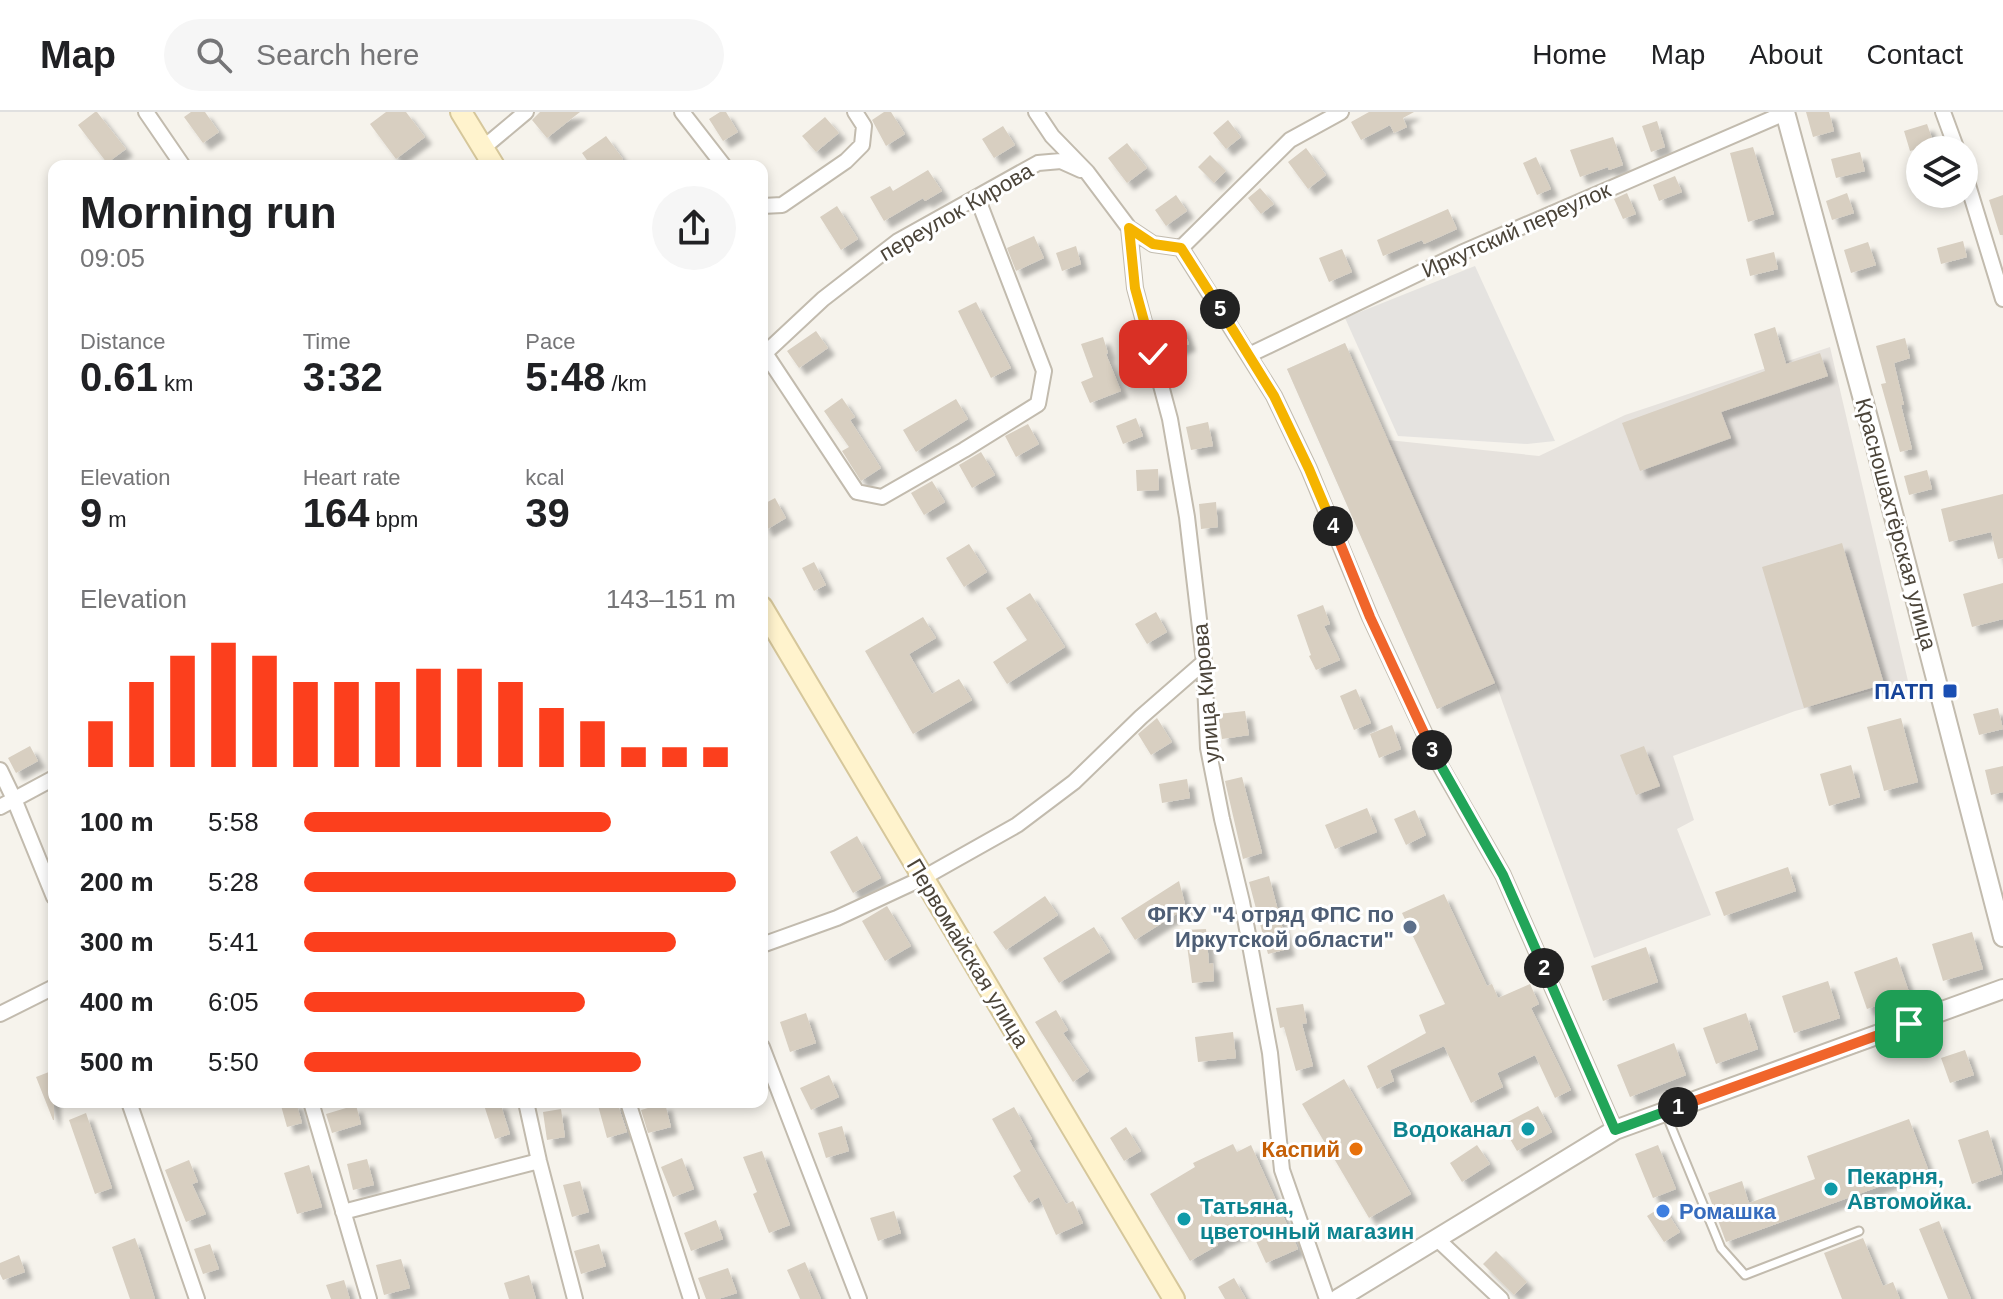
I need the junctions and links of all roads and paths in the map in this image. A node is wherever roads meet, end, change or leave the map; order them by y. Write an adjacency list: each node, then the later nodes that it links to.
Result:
1 (146, 112): 12 (street)
2 (461, 112): 11 (main road)
3 (526, 112): 11 (street)
4 (682, 112): 14 (street)
5 (855, 112): 17 (street)
6 (1036, 112): 15 (street)
7 (1341, 112): 20 (street)
8 (1785, 112): 23 (street, Иркутский переулок); 33 (street, Красношахтёрская улица)
9 (1943, 112): 10 (street)
10 (1952, 136)
11 (483, 148): 13 (main road)
12 (179, 160)
13 (490, 160)
14 (719, 160)
15 (1087, 172): 16 (street, переулок Кирова); 19 (street)
16 (977, 197): 22 (street, переулок Кирова); 24 (street)
17 (768, 206)
18 (1975, 208): 21 (street)
19 (1129, 228): 20 (street); 26 (street, улица Кирова)
20 (1181, 248): 23 (street)
21 (2003, 299)
22 (768, 350)
23 (1249, 355): 44 (street)
24 (768, 360)
25 (768, 617): 31 (main road, Первомайская улица)
26 (1204, 662): 31 (street); 55 (street, улица Кирова)
27 (0, 770): 29 (street)
28 (48, 781): 29 (street)
29 (14, 799): 30 (street); 32 (street)
30 (0, 807)
31 (923, 878): 34 (street); 54 (main road, Первомайская улица)
32 (48, 882)
33 (2003, 937)
34 (768, 943)
35 (2003, 989): 43 (street)
36 (48, 990): 37 (street)
37 (0, 1014)
38 (768, 1063): 53 (street)
39 (131, 1108): 49 (street)
40 (313, 1108): 46 (street)
41 (527, 1108): 45 (street)
42 (630, 1108): 52 (street)
43 (1665, 1112): 44 (street); 47 (lane)
44 (1615, 1130): 48 (street)
45 (539, 1161): 46 (street); 51 (street)
46 (343, 1212): 50 (street)
47 (1859, 1231)
48 (1436, 1238): 56 (street); 57 (street)
49 (197, 1299)
50 (369, 1299)
51 (575, 1299)
52 (691, 1299)
53 (859, 1299)
54 (1174, 1299)
55 (1327, 1299)
56 (1338, 1299)
57 (1501, 1299)

